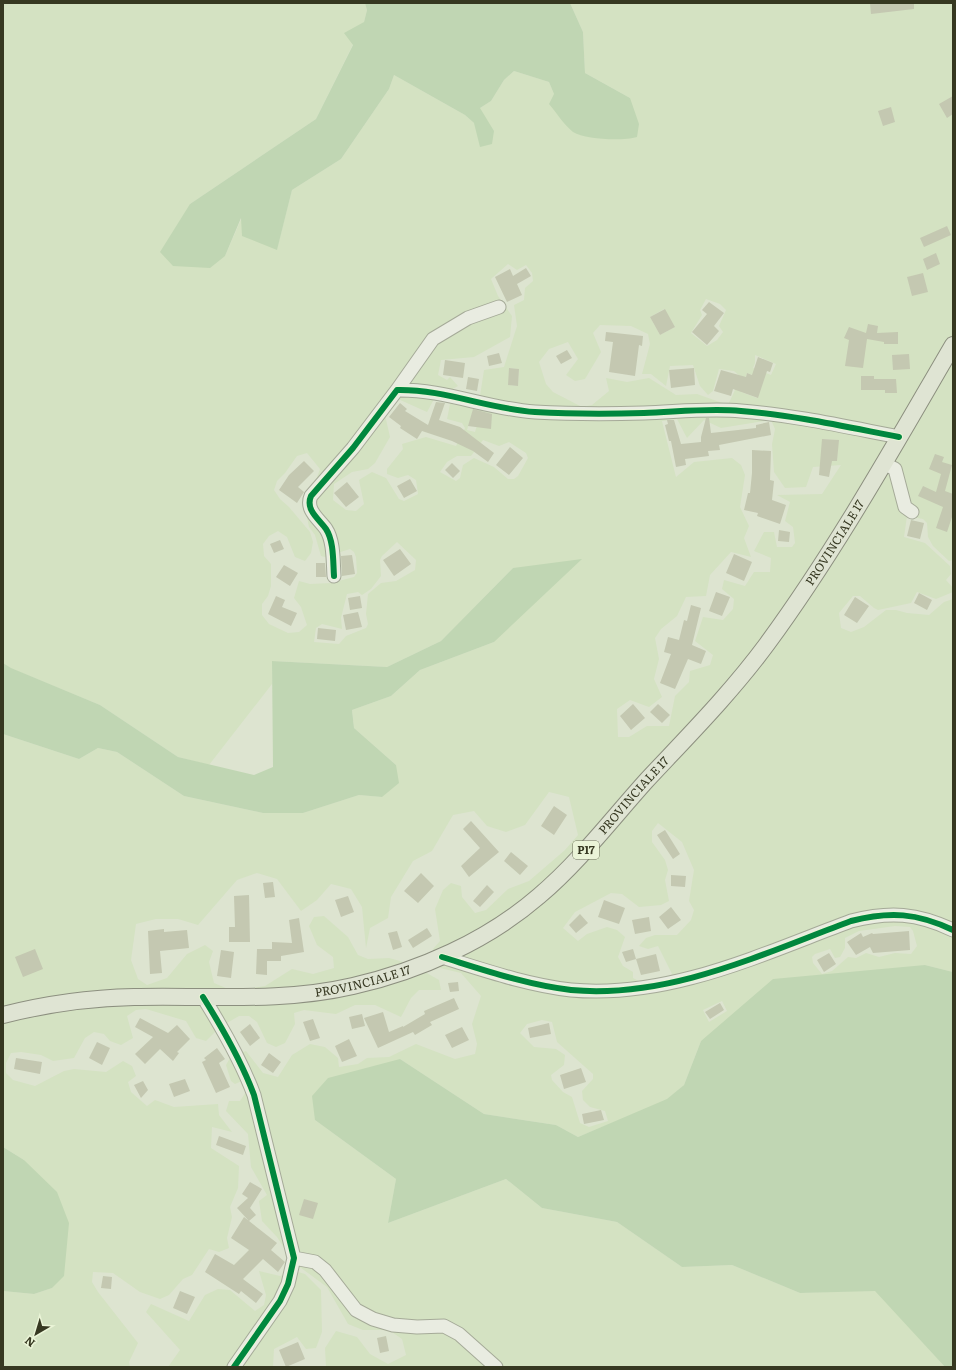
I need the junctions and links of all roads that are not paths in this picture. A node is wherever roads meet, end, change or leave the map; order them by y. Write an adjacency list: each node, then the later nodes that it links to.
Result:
1 (499, 307): 3 (street)
2 (953, 345): 4 (main road, PROVINCIALE 17 / P17)
3 (397, 390): 4 (street); 7 (street)
4 (899, 436): 5 (main road, PROVINCIALE 17 / P17)
5 (883, 463): 6 (street); 11 (main road, PROVINCIALE 17 / P17)
6 (912, 512)
7 (334, 576)
8 (928, 919): 9 (street); 10 (street); 11 (street)
9 (953, 920)
10 (953, 930)
11 (442, 957): 12 (main road, PROVINCIALE 17 / P17)
12 (203, 997): 13 (main road, PROVINCIALE 17 / P17); 14 (street)
13 (3, 1015)
14 (294, 1258): 15 (street); 16 (street)
15 (234, 1367)
16 (496, 1367)

